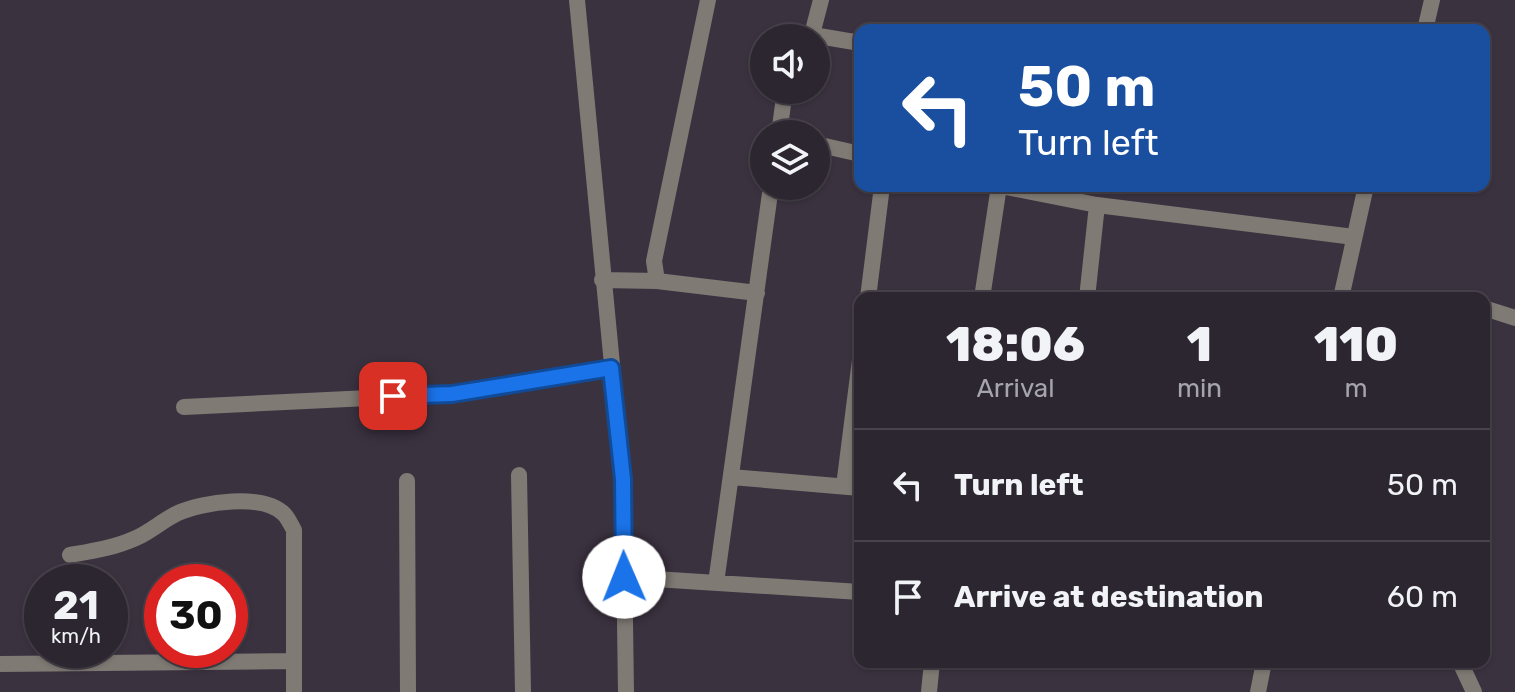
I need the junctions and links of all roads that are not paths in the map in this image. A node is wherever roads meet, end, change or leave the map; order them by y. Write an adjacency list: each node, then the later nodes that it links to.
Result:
1 (577, 0): 18 (street)
2 (708, 0): 19 (street)
3 (821, 0): 5 (street)
4 (1432, 0): 6 (street)
5 (815, 24)
6 (1426, 24)
7 (830, 39): 8 (street)
8 (854, 42)
9 (830, 147): 10 (street)
10 (854, 153)
11 (881, 192): 20 (street)
12 (999, 192): 21 (street)
13 (1031, 192): 16 (street)
14 (1365, 192): 17 (street)
15 (769, 200): 24 (street)
16 (1097, 205): 17 (street); 22 (street)
17 (1354, 237): 23 (street)
18 (602, 280): 19 (street); 27 (street)
19 (657, 281): 24 (street)
20 (869, 292)
21 (983, 292)
22 (1088, 292)
23 (1342, 292)
24 (757, 293): 31 (street)
25 (1490, 310): 26 (street)
26 (1515, 318)
27 (611, 368): 28 (street); 35 (street)
28 (184, 407)
29 (854, 455): 33 (street)
30 (519, 475): 45 (street)
31 (731, 477): 33 (street); 36 (street)
32 (407, 481): 44 (street)
33 (852, 487)
34 (70, 555): 38 (street)
35 (624, 577): 36 (street); 46 (street)
36 (716, 583): 37 (street)
37 (854, 592)
38 (293, 661): 39 (street); 43 (street)
39 (0, 664)
40 (931, 668): 47 (street)
41 (1263, 668): 48 (street)
42 (1463, 668): 49 (street)
43 (294, 692)
44 (408, 692)
45 (523, 692)
46 (626, 692)
47 (929, 692)
48 (1258, 692)
49 (1474, 692)

